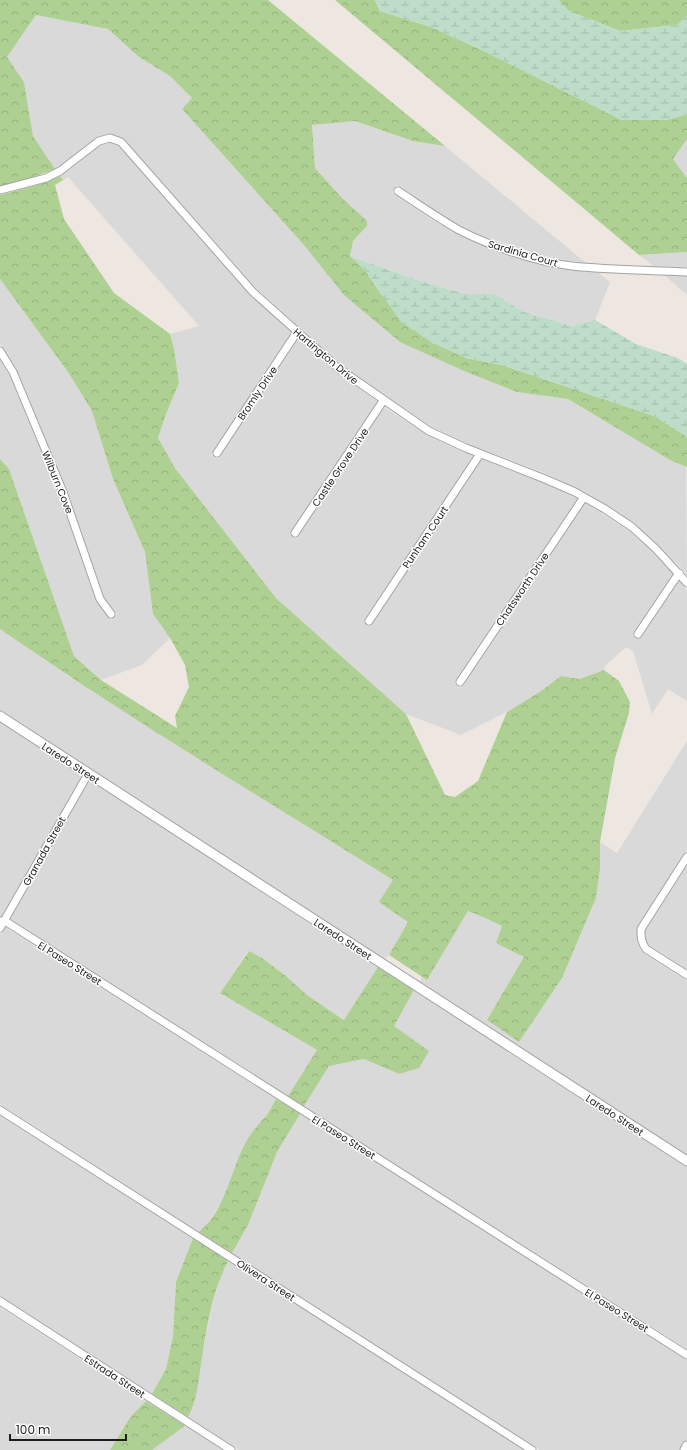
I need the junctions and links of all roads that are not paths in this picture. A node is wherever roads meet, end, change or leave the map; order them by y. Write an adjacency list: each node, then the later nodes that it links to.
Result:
1 (0, 190): 4 (street, Hartington Drive)
2 (398, 190): 3 (street, Sardinia Court)
3 (687, 272)
4 (297, 332): 6 (street, Hartington Drive); 7 (street, Bromly Drive)
5 (0, 351): 13 (street, Wilburn Cove)
6 (384, 400): 8 (street, Hartington Drive); 10 (street, Castle Grove Drive)
7 (217, 453)
8 (480, 454): 9 (street, Hartington Drive); 14 (street, Punham Court)
9 (584, 496): 11 (street, Hartington Drive); 16 (street, Chatsworth Drive)
10 (295, 533)
11 (679, 573): 12 (street, Hartington Drive); 15 (street)
12 (687, 583)
13 (111, 614)
14 (369, 621)
15 (638, 634)
16 (460, 682)
17 (0, 716): 18 (street, Laredo Street)
18 (88, 774): 20 (street, Granada Street); 24 (street, Laredo Street)
19 (687, 857): 22 (street)
20 (2, 921): 21 (street, Granada Street); 26 (street, El Paseo Street)
21 (0, 928)
22 (687, 975)
23 (0, 1110): 29 (street, Olivera Street)
24 (687, 1161)
25 (0, 1301): 28 (street, Estrada Street)
26 (687, 1355)
27 (687, 1446): 30 (street)
28 (230, 1450)
29 (532, 1450)
30 (685, 1450)

